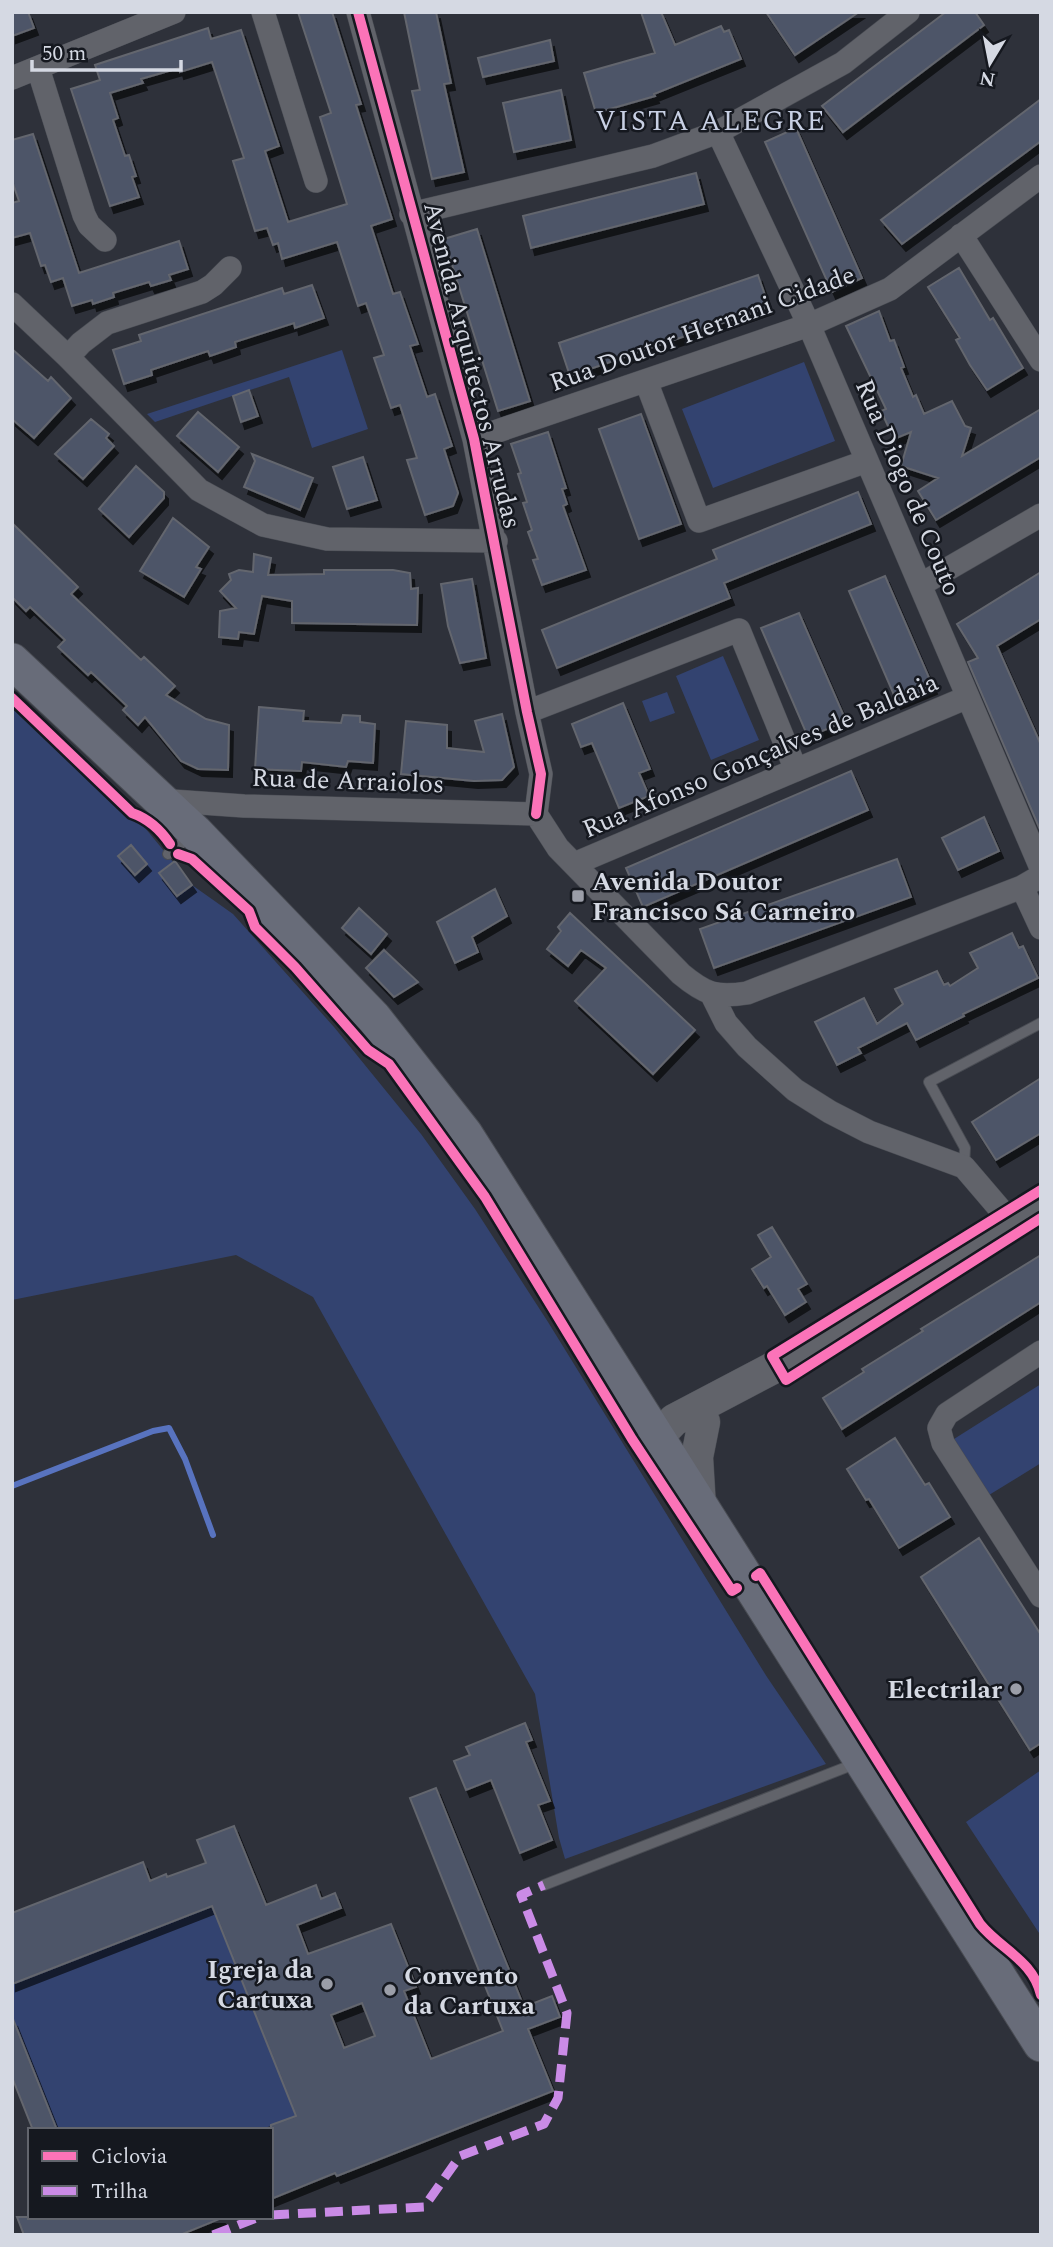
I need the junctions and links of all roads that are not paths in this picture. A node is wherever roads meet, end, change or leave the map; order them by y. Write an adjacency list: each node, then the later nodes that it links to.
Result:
1 (174, 12): 5 (street)
2 (263, 12): 9 (street)
3 (358, 12): 10 (street, Avenida Arquitectos Arrudas)
4 (908, 12): 7 (street)
5 (38, 68): 6 (street); 12 (street)
6 (12, 78)
7 (718, 132): 10 (street); 15 (street, Rua Diogo de Couto)
8 (1041, 176): 11 (street, Rua Doutor Hernani Cidade)
9 (316, 181)
10 (411, 214): 19 (street, Avenida Arquitectos Arrudas)
11 (961, 235): 15 (street, Rua Doutor Hernani Cidade); 16 (street)
12 (105, 240)
13 (230, 268): 17 (street)
14 (12, 304): 17 (street)
15 (809, 326): 18 (street, Rua Doutor Hernani Cidade); 20 (street, Rua Diogo de Couto)
16 (1040, 356)
17 (68, 357): 22 (street)
18 (646, 381): 19 (street, Rua Doutor Hernani Cidade); 20 (street)
19 (474, 439): 22 (street, Avenida Arquitectos Arrudas)
20 (867, 461): 23 (street, Rua Diogo de Couto)
21 (1041, 515): 23 (street)
22 (496, 541): 26 (street, Avenida Arquitectos Arrudas)
23 (920, 585): 25 (street, Rua Diogo de Couto)
24 (12, 661): 28 (main road)
25 (968, 697): 27 (street, Rua Afonso Gonçalves de Baldaia); 34 (street, Rua Diogo de Couto)
26 (527, 712): 27 (street); 30 (street, Avenida Arquitectos Arrudas)
27 (796, 770): 33 (street, Rua Afonso Gonçalves de Baldaia)
28 (158, 800): 29 (street, Rua de Arraiolos); 31 (main road)
29 (244, 806): 30 (street, Rua de Arraiolos); 31 (street)
30 (536, 814): 33 (street)
31 (195, 832): 32 (lane); 43 (main road)
32 (168, 854)
33 (574, 864): 37 (street)
34 (1041, 868)
35 (1031, 882): 36 (street); 37 (street)
36 (1041, 928)
37 (712, 995): 39 (street)
38 (1041, 1023): 39 (lane)
39 (964, 1167): 41 (street)
40 (1041, 1204): 41 (street)
41 (1011, 1222): 44 (street)
42 (1041, 1352): 47 (street)
43 (625, 1389): 44 (street); 45 (main road)
44 (701, 1415): 45 (street); 46 (street)
45 (657, 1438): 46 (main road)
46 (700, 1507): 48 (main road)
47 (1041, 1597)
48 (863, 1760): 49 (lane); 50 (main road)
49 (544, 1885)
50 (1041, 2044)

